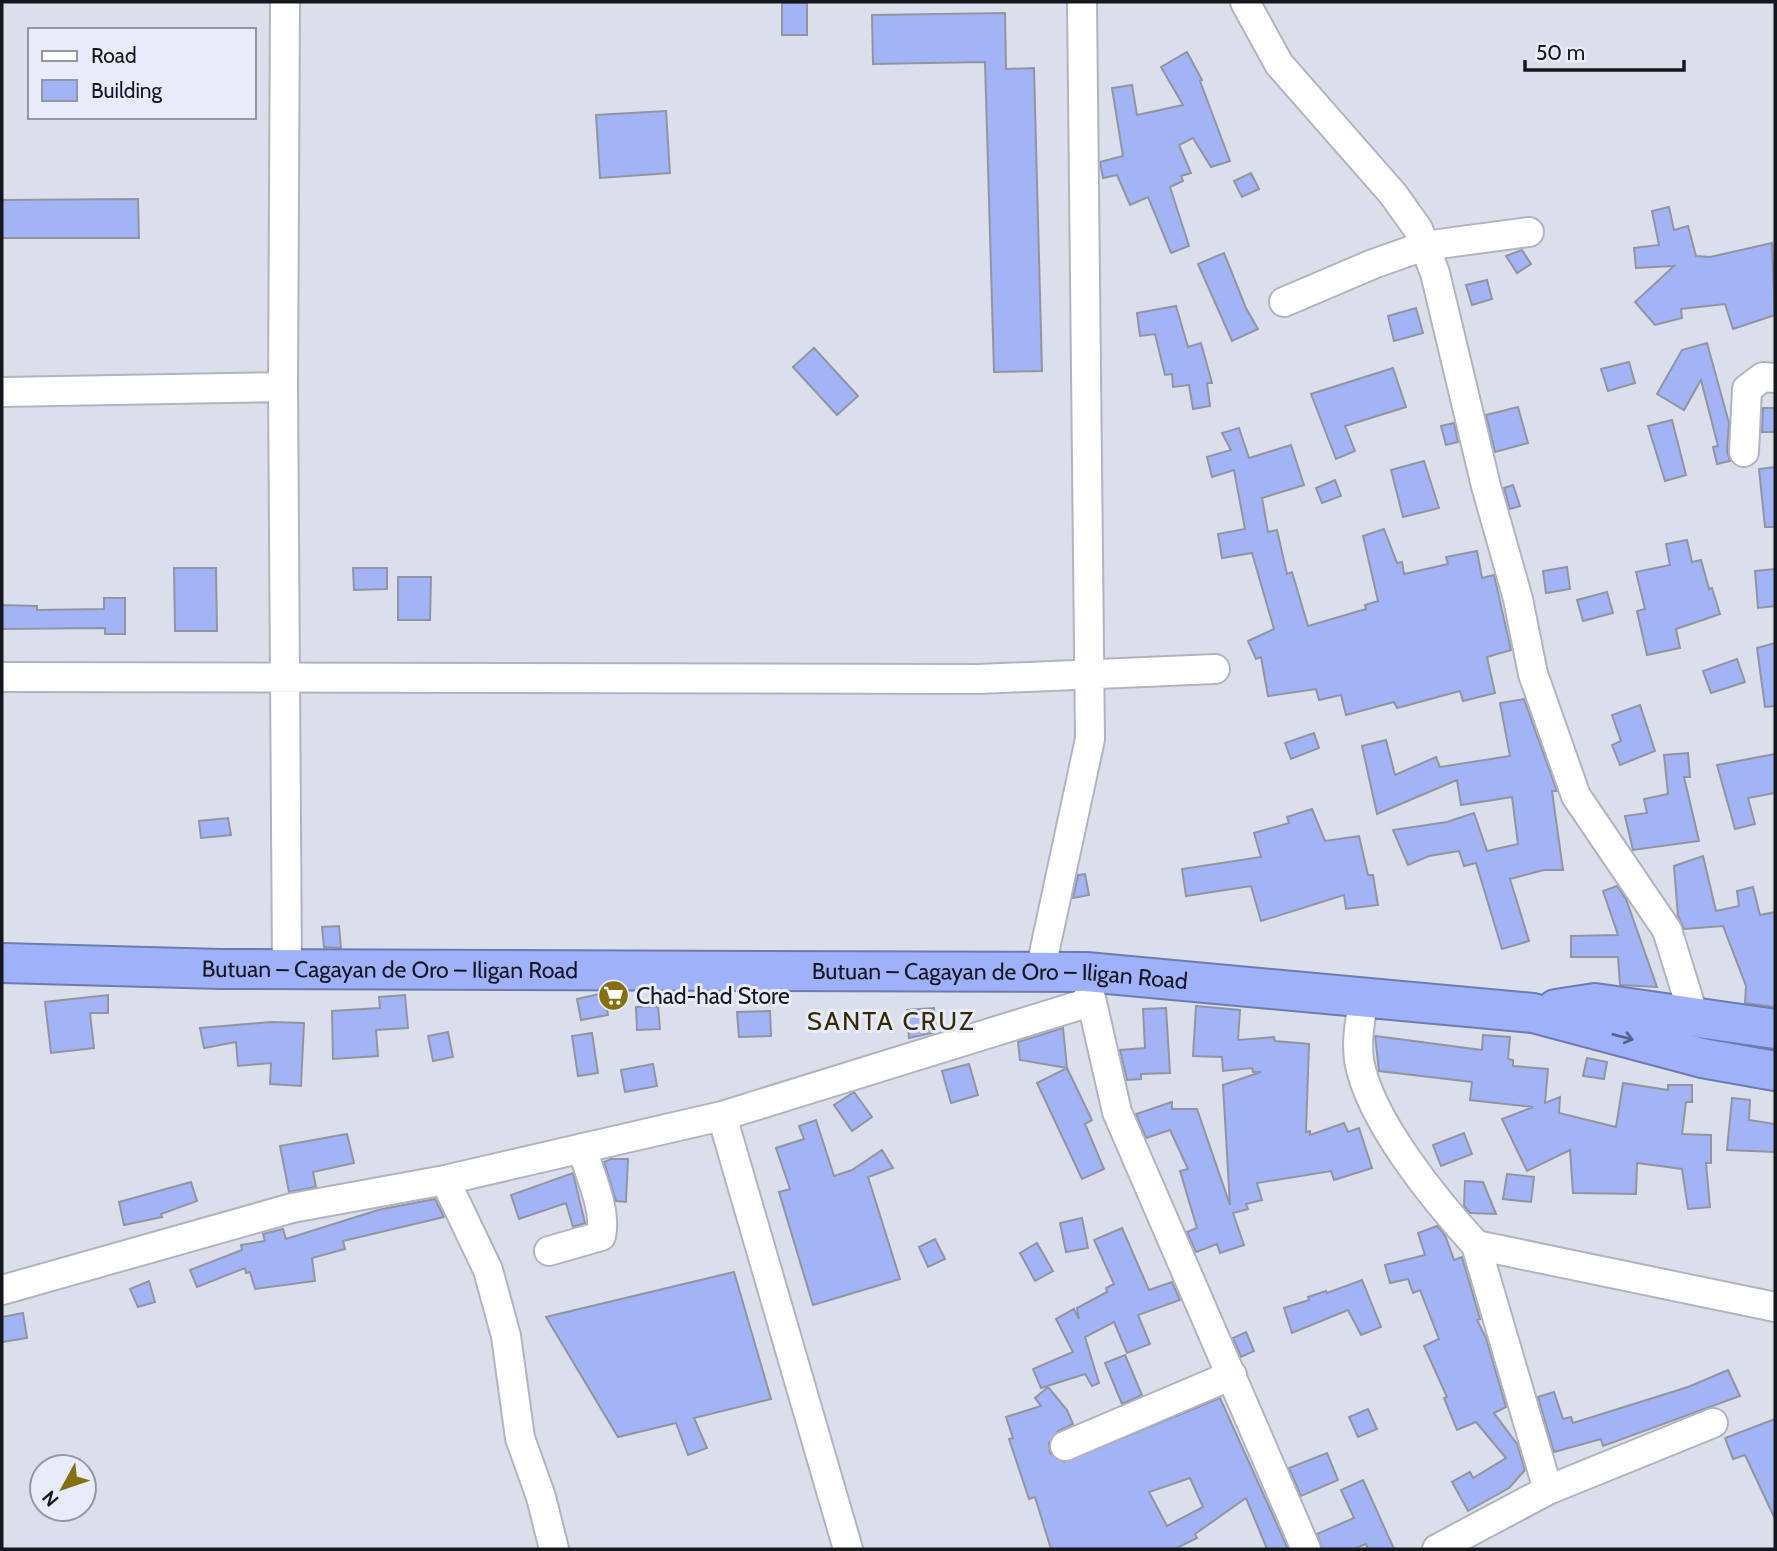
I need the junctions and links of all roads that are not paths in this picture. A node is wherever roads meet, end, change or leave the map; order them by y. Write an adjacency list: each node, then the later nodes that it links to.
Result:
1 (285, 2): 8 (street)
2 (1082, 2): 12 (street)
3 (1245, 2): 5 (street)
4 (1529, 232): 5 (street)
5 (1424, 246): 6 (street); 21 (street)
6 (1284, 302)
7 (1775, 378): 10 (street)
8 (283, 387): 9 (street); 14 (street)
9 (2, 392)
10 (1744, 452)
11 (1215, 669): 12 (street)
12 (1090, 674): 14 (street); 17 (street)
13 (2, 677): 14 (street)
14 (287, 679): 16 (street)
15 (2, 963): 16 (highway, Butuan – Cagayan de Oro – Iligan Road)
16 (287, 968): 17 (highway, Butuan – Cagayan de Oro – Iligan Road)
17 (1040, 972): 18 (highway, Butuan – Cagayan de Oro – Iligan Road)
18 (1088, 987): 19 (highway, Butuan – Cagayan de Oro – Iligan Road); 24 (street); 31 (street)
19 (1364, 996): 20 (highway, Butuan – Cagayan de Oro – Iligan Road); 27 (street)
20 (1533, 1013): 21 (highway, Butuan – Cagayan de Oro – Iligan Road); 23 (highway, Butuan – Cagayan de Oro – Iligan Road, one-way to 23)
21 (1695, 1017): 22 (highway, Butuan – Cagayan de Oro – Iligan Road)
22 (1775, 1029)
23 (1775, 1071)
24 (722, 1116): 25 (street); 36 (street)
25 (582, 1148): 26 (street); 28 (street)
26 (445, 1180): 29 (street); 35 (street)
27 (1476, 1245): 30 (street); 34 (street)
28 (549, 1251)
29 (2, 1290)
30 (1775, 1307)
31 (1232, 1375): 33 (street); 37 (street)
32 (1713, 1423): 34 (street)
33 (1065, 1446)
34 (1548, 1490): 38 (street)
35 (554, 1549)
36 (848, 1549)
37 (1306, 1549)
38 (1437, 1549)

